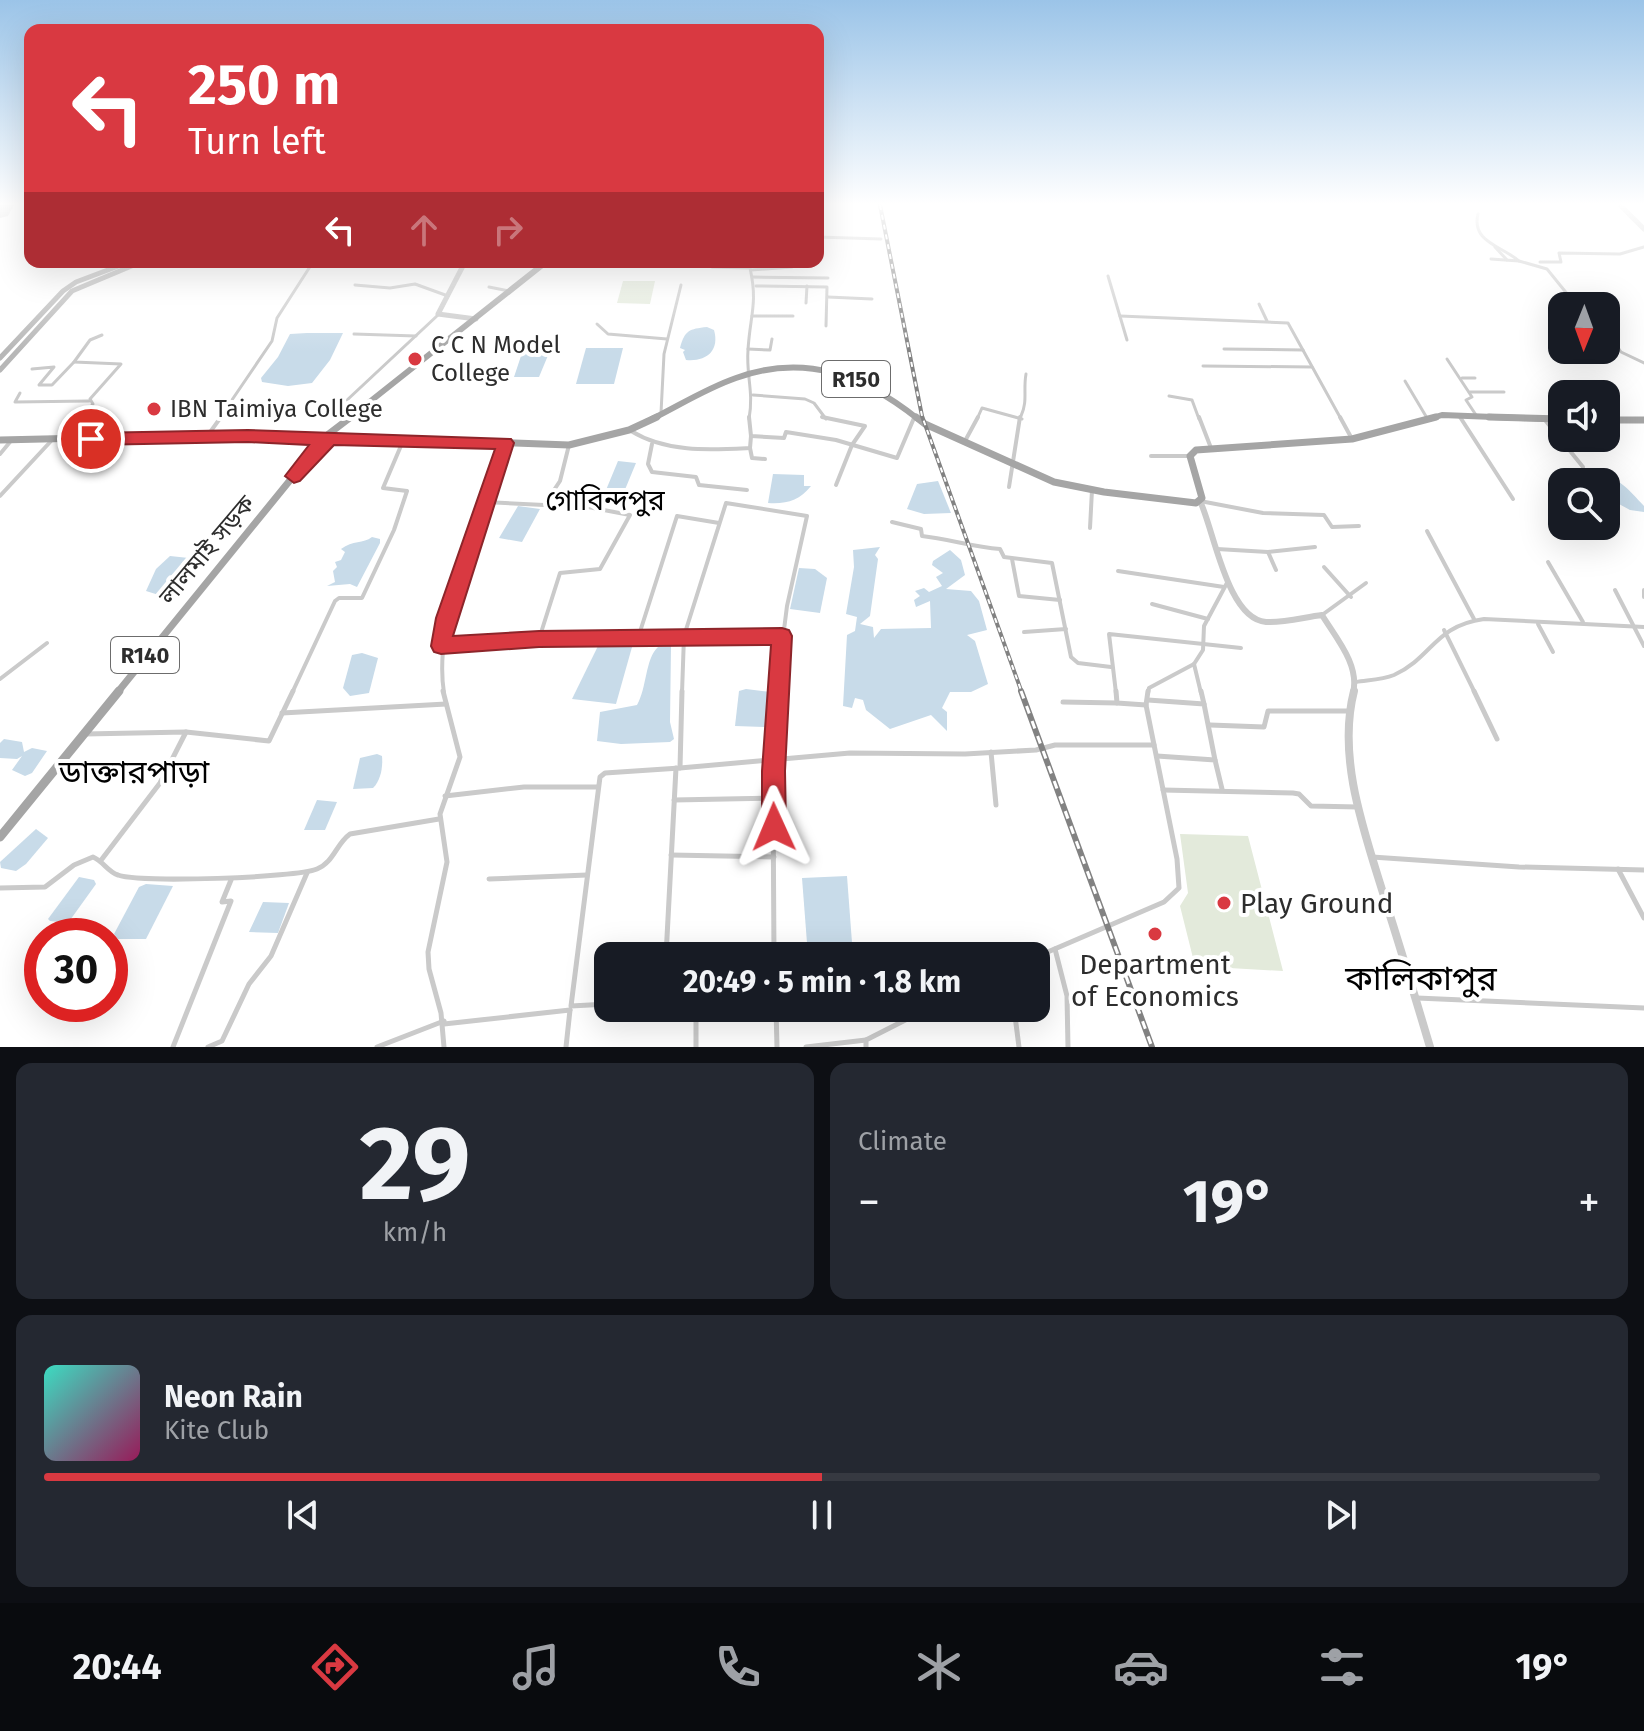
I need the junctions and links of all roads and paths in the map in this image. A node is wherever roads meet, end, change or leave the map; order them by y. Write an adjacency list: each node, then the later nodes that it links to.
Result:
1 (1501, 254): 5 (street)
2 (1513, 254): 6 (street)
3 (1557, 254): 7 (street)
4 (1491, 259): 5 (street)
5 (1507, 260): 6 (street)
6 (1519, 261): 7 (street)
7 (1540, 262): 26 (street)
8 (113, 268): 50 (main road)
9 (127, 268): 57 (main road)
10 (309, 268): 83 (street)
11 (462, 268): 27 (street)
12 (540, 268): 25 (main road, লালমাই সড়ক / R140)
13 (540, 268): 36 (main road, লালমাই সড়ক / R140)
14 (743, 268): 16 (street)
15 (771, 268): 16 (street)
16 (750, 269): 18 (street)
17 (1108, 276): 35 (street)
18 (752, 277): 19 (street); 22 (street)
19 (828, 278)
20 (355, 285): 27 (street)
21 (681, 285): 43 (street)
22 (756, 286): 23 (street); 33 (street)
23 (807, 286): 28 (street); 30 (street)
24 (489, 287): 25 (street)
25 (509, 291): 36 (main road, লালমাই সড়ক / R140)
26 (1567, 292)
27 (448, 296): 32 (street)
28 (828, 297): 29 (street); 39 (street)
29 (872, 299)
30 (806, 303)
31 (1259, 304): 37 (street)
32 (438, 314): 36 (street); 42 (street)
33 (752, 316): 34 (street); 46 (street)
34 (793, 316)
35 (1120, 316): 37 (street); 45 (street)
36 (476, 319): 84 (main road, লালমাই সড়ক / R140)
37 (1267, 321): 48 (street)
38 (597, 324): 43 (street)
39 (826, 326)
40 (354, 334): 42 (street)
41 (102, 335): 52 (street)
42 (417, 336): 69 (street)
43 (667, 339): 72 (street)
44 (772, 339): 46 (street)
45 (1127, 340)
46 (748, 349): 59 (street)
47 (1224, 349): 48 (street)
48 (1303, 350): 55 (street)
49 (1620, 350): 53 (street)
50 (0, 358)
51 (1447, 359): 60 (street)
52 (74, 362): 56 (street); 68 (street)
53 (1643, 362)
54 (1203, 366): 55 (street)
55 (1312, 367): 85 (street)
56 (32, 369)
57 (0, 370)
58 (1026, 374): 73 (street)
59 (748, 376): 66 (street); 72 (main road, R150); 74 (main road, R150)
60 (1462, 378): 61 (street); 63 (street)
61 (1475, 378)
62 (1405, 381): 75 (street)
63 (1469, 392): 64 (street); 71 (street)
64 (1504, 392)
65 (20, 393): 68 (street)
66 (753, 395): 82 (street); 95 (street)
67 (1169, 396): 97 (street)
68 (89, 401): 89 (street)
69 (346, 401)
70 (1459, 415): 71 (main road); 75 (main road); 110 (street)
71 (1476, 415): 76 (main road)
72 (661, 416): 81 (main road, R150)
73 (1021, 416): 92 (street); 103 (street)
74 (914, 418): 92 (main road, R150); 95 (street)
75 (1427, 418): 85 (main road)
76 (1544, 418): 77 (main road); 80 (street)
77 (1548, 418)
78 (1620, 420): 79 (main road)
79 (1644, 420)
80 (1548, 423)
81 (629, 430): 93 (street); 94 (main road, R150)
82 (751, 436): 95 (street); 96 (street)
83 (207, 437): 84 (main road, R150); 89 (main road, R150)
84 (328, 438): 90 (main road, R150); 168 (main road, লালমাই সড়ক / R140)
85 (1352, 439): 97 (main road)
86 (0, 440): 87 (main road, R150)
87 (11, 440): 88 (main road, R150); 99 (street)
88 (52, 440): 89 (main road, R150); 109 (street)
89 (62, 440)
90 (409, 440): 91 (main road, R150); 165 (street)
91 (505, 443): 94 (main road, R150); 112 (street)
92 (964, 443): 103 (main road, R150)
93 (652, 444): 96 (street); 107 (street)
94 (569, 445): 112 (street)
95 (852, 445): 105 (street)
96 (750, 448): 102 (street)
97 (1211, 448): 101 (main road)
98 (1571, 452): 104 (street)
99 (0, 454)
100 (1151, 456): 101 (street)
101 (1190, 456): 111 (main road)
102 (765, 459)
103 (1014, 464): 106 (street); 108 (main road, R150)
104 (1583, 467)
105 (836, 485)
106 (1009, 487)
107 (747, 490)
108 (1092, 490): 111 (main road, R150); 117 (street)
109 (0, 496)
110 (1513, 499)
111 (1200, 501): 116 (street); 120 (street)
112 (485, 502): 151 (street)
113 (588, 507): 148 (street)
114 (892, 522): 122 (street)
115 (719, 523): 145 (street); 146 (street); 147 (street)
116 (1359, 526)
117 (1090, 528)
118 (1427, 531): 137 (street)
119 (1315, 547): 121 (street)
120 (1217, 549): 121 (street); 128 (street)
121 (1268, 552): 125 (street)
122 (1012, 559): 133 (street); 133 (street)
123 (1548, 562): 138 (street)
124 (1324, 567): 131 (street)
125 (1276, 570)
126 (1118, 571): 128 (street)
127 (1366, 583): 131 (street)
128 (1226, 584): 135 (street); 136 (street)
129 (1615, 590): 140 (street)
130 (1644, 590): 132 (street)
131 (1351, 597): 135 (street)
132 (1644, 597)
133 (1060, 600): 142 (street)
134 (1152, 604): 136 (street)
135 (1322, 615): 158 (street)
136 (1208, 619): 150 (street)
137 (1474, 619): 139 (street); 143 (street)
138 (1583, 622): 139 (street); 140 (street)
139 (1538, 624): 154 (street)
140 (1631, 626): 141 (street); 152 (street)
141 (1644, 627)
142 (1066, 629): 144 (street); 156 (street)
143 (1444, 630): 158 (street); 169 (street)
144 (1024, 632)
145 (684, 636): 146 (street); 147 (street); 175 (street)
146 (782, 636): 173 (street)
147 (638, 638): 148 (street)
148 (539, 639): 151 (street)
149 (47, 643): 157 (street)
150 (1203, 644): 153 (street); 155 (street); 156 (street)
151 (441, 646): 162 (street)
152 (1644, 646)
153 (1241, 648)
154 (1553, 652)
155 (1194, 664): 160 (street); 163 (street)
156 (1111, 667): 161 (street)
157 (0, 679)
158 (1356, 682): 164 (street)
159 (1063, 702): 161 (street)
160 (1147, 702): 161 (street); 163 (street); 170 (street)
161 (1117, 703)
162 (446, 704): 165 (street); 179 (street)
163 (1204, 704): 166 (street)
164 (1348, 711): 166 (street); 183 (street)
165 (282, 713): 167 (street)
166 (1210, 725): 174 (street)
167 (186, 732): 168 (street); 189 (street)
168 (82, 734): 185 (main road, লালমাই সড়ক / R140)
169 (1497, 739)
170 (1154, 745): 171 (street); 172 (street)
171 (991, 752): 173 (street); 182 (street)
172 (1157, 756): 174 (street); 178 (street)
173 (774, 760): 175 (street); 180 (street)
174 (1215, 760): 177 (street)
175 (678, 768): 176 (street); 181 (street)
176 (598, 787): 179 (street); 193 (street)
177 (1222, 789): 178 (street); 183 (street)
178 (1163, 790): 201 (street)
179 (444, 796): 184 (street)
180 (774, 798): 181 (street); 187 (street)
181 (674, 800): 186 (street)
182 (996, 805)
183 (1360, 807): 188 (street)
184 (439, 819): 192 (street); 211 (street)
185 (0, 837)
186 (671, 855): 187 (street); 199 (street)
187 (774, 857): 200 (street)
188 (1372, 857): 190 (street); 203 (street)
189 (102, 859): 194 (street); 196 (street)
190 (1618, 869): 191 (street); 197 (street)
191 (1644, 870)
192 (308, 871): 194 (street); 214 (street)
193 (587, 875): 195 (street); 205 (street)
194 (231, 879): 213 (street)
195 (489, 879)
196 (0, 888)
197 (1640, 904): 198 (street)
198 (1644, 918)
199 (667, 942)
200 (774, 942)
201 (1055, 949): 202 (street); 222 (street)
202 (1050, 951)
203 (1414, 998): 206 (street); 223 (street)
204 (594, 1005): 205 (street)
205 (570, 1008): 211 (street); 217 (street)
206 (1644, 1008)
207 (696, 1022): 218 (street)
208 (776, 1022): 219 (street)
209 (904, 1022): 212 (street)
210 (1016, 1022): 221 (street)
211 (444, 1023): 215 (street); 216 (street)
212 (866, 1044): 220 (street)
213 (173, 1047)
214 (208, 1047)
215 (377, 1047)
216 (444, 1047)
217 (566, 1047)
218 (696, 1047)
219 (777, 1047)
220 (806, 1047)
221 (1019, 1047)
222 (1068, 1047)
223 (1430, 1047)

